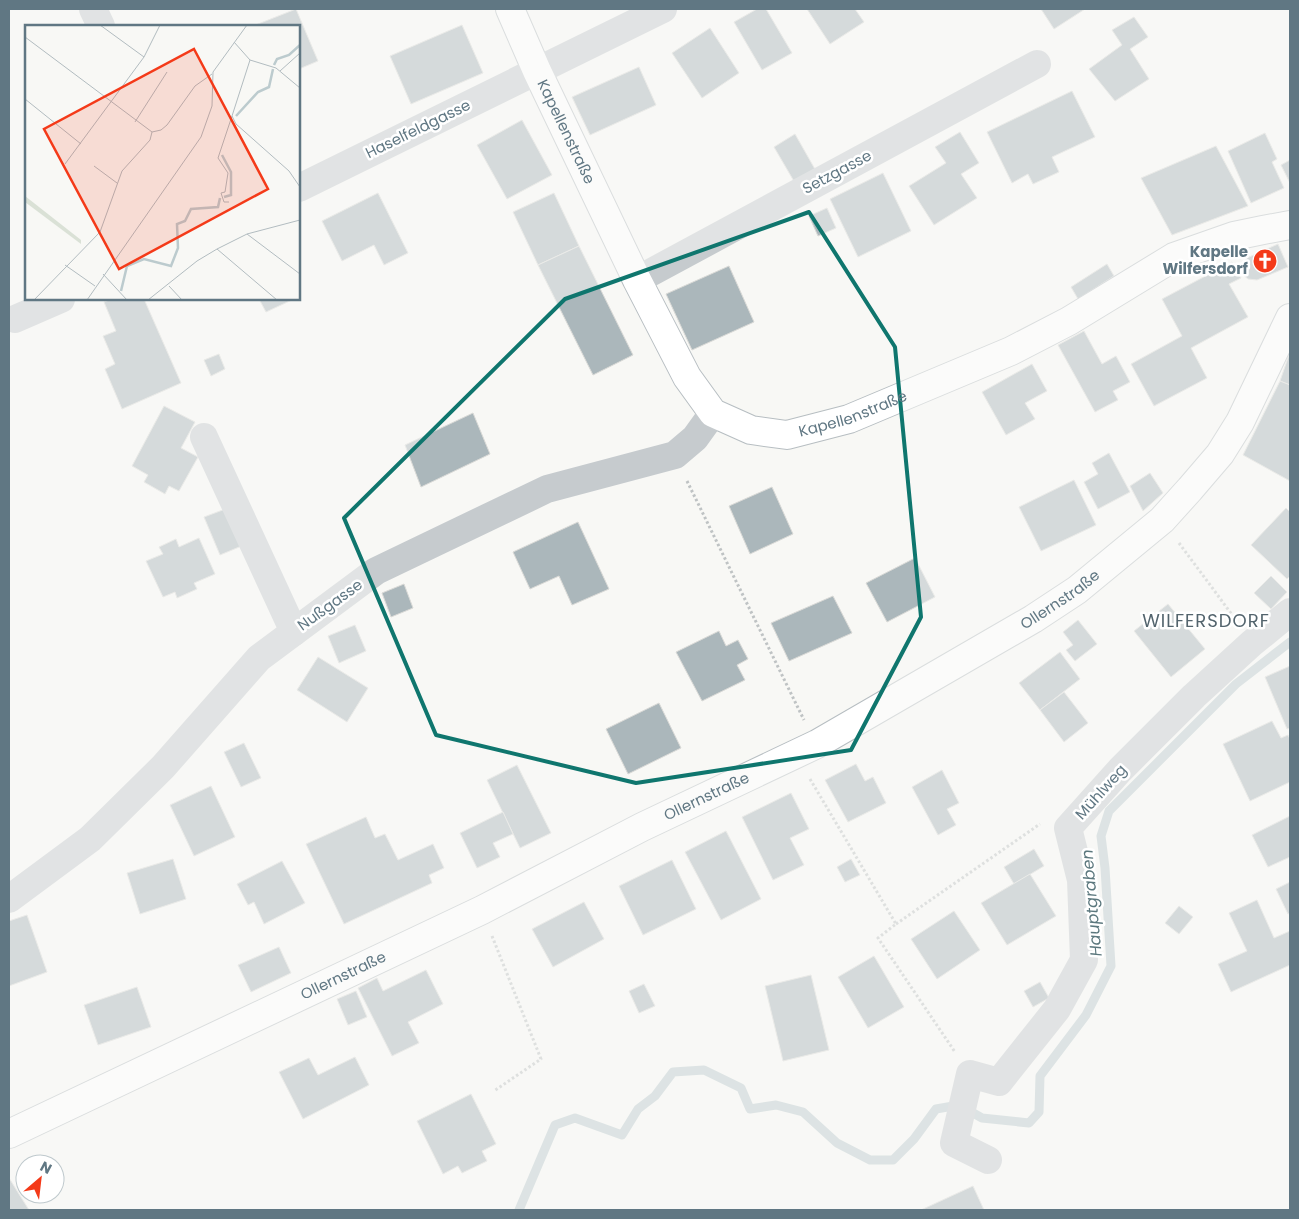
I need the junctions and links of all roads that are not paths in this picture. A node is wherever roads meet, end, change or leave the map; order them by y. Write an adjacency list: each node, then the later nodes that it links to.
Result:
1 (93, 9): 4 (street)
2 (510, 9): 6 (street, Kapellenstraße)
3 (663, 9): 6 (street, Haselfeldgasse)
4 (101, 25)
5 (1037, 64): 9 (street, Setzgasse)
6 (538, 71): 7 (street, Haselfeldgasse); 9 (street, Kapellenstraße)
7 (300, 188)
8 (1290, 226): 13 (street, Kapellenstraße)
9 (637, 280): 13 (street, Kapellenstraße)
10 (58, 300): 12 (street)
11 (1290, 318): 18 (street, Ollernstraße)
12 (15, 319)
13 (714, 413): 16 (street, Nußgasse)
14 (204, 437): 16 (street)
15 (1290, 612): 19 (street, Mühlweg)
16 (294, 632): 17 (street, Nußgasse)
17 (9, 899)
18 (9, 1134)
19 (988, 1160)

